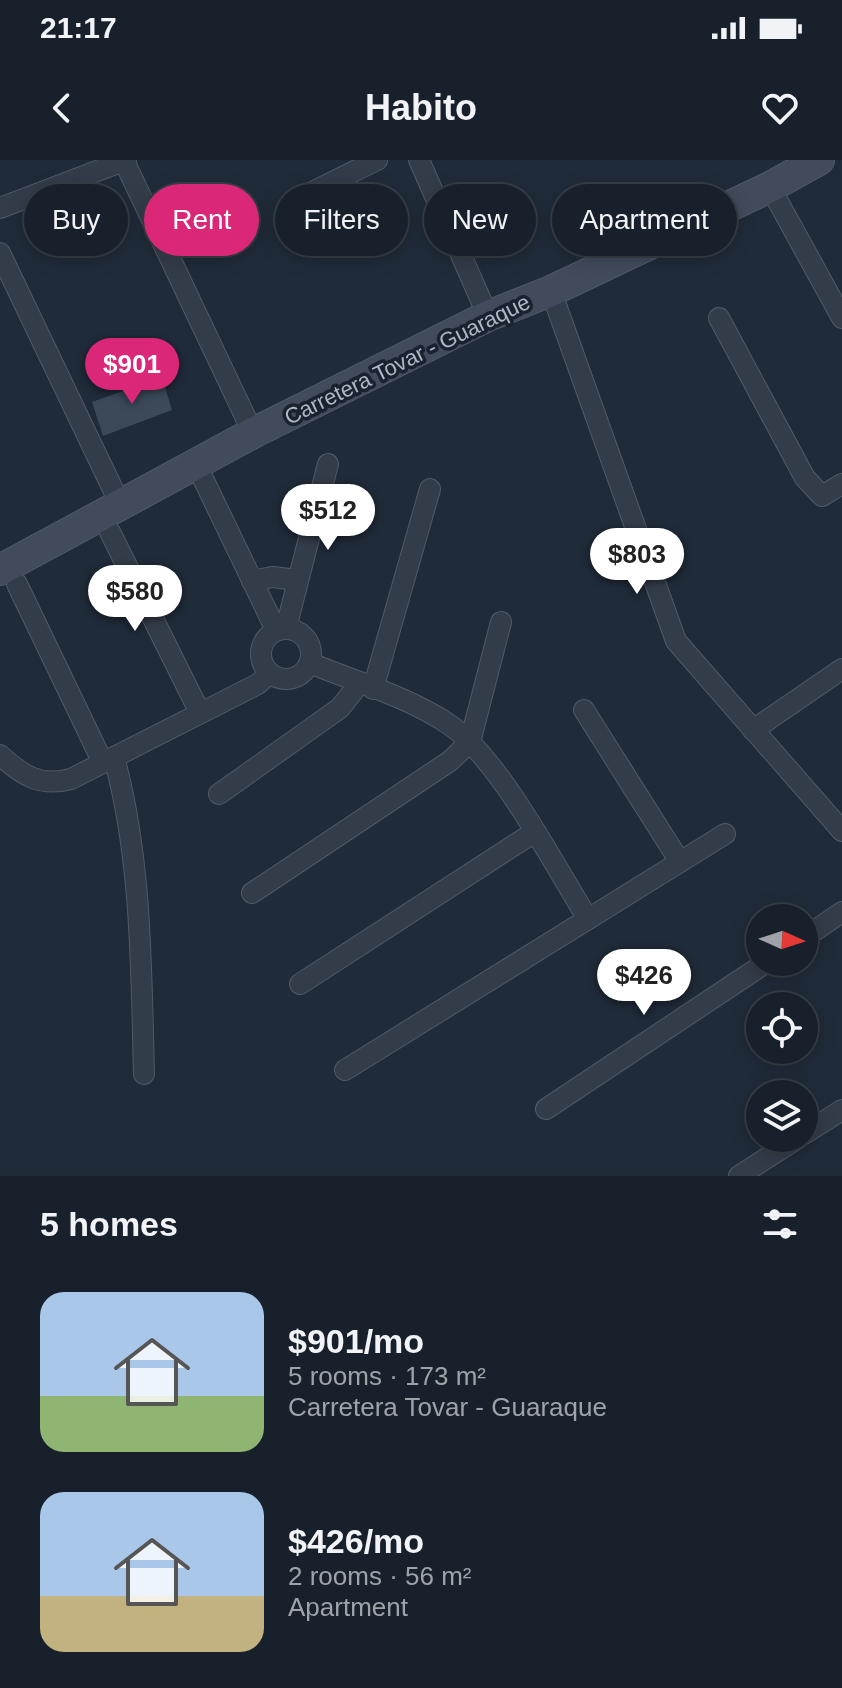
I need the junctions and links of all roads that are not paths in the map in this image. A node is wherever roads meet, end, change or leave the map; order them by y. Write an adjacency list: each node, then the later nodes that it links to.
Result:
1 (125, 160): 7 (street); 13 (street)
2 (377, 160): 5 (street)
3 (419, 160): 10 (street)
4 (819, 160): 6 (street, Carretera Tovar - Guaraque)
5 (328, 184)
6 (770, 187): 9 (street, Carretera Tovar - Guaraque); 12 (street)
7 (0, 208)
8 (0, 253): 18 (street)
9 (551, 291): 10 (street, Carretera Tovar - Guaraque); 30 (street)
10 (488, 316): 13 (street, Carretera Tovar - Guaraque)
11 (719, 318): 16 (street)
12 (842, 318)
13 (253, 433): 14 (street, Carretera Tovar - Guaraque)
14 (196, 464): 18 (street, Carretera Tovar - Guaraque); 21 (street)
15 (328, 464): 20 (street)
16 (842, 484)
17 (430, 489): 27 (street)
18 (115, 518): 19 (street, Carretera Tovar - Guaraque); 29 (street)
19 (8, 577): 33 (street)
20 (298, 580): 21 (street); 23 (street)
21 (252, 581): 23 (street)
22 (501, 622): 31 (street)
23 (281, 629): 24 (street); 26 (street)
24 (310, 663): 26 (street); 27 (street)
25 (842, 669): 30 (street)
26 (270, 673): 29 (street)
27 (366, 687): 31 (street); 34 (street)
28 (584, 710): 38 (street)
29 (200, 713): 33 (street)
30 (753, 730): 35 (street)
31 (470, 742): 36 (street); 39 (street)
32 (0, 755): 33 (street)
33 (108, 760): 46 (street)
34 (219, 794)
35 (842, 831)
36 (533, 833): 41 (street); 44 (street)
37 (725, 834): 38 (street)
38 (680, 862): 41 (street)
39 (252, 893)
40 (842, 912): 42 (street)
41 (588, 919): 45 (street)
42 (818, 928)
43 (746, 976): 47 (street)
44 (300, 984)
45 (345, 1070)
46 (144, 1074)
47 (546, 1109)
48 (842, 1110): 49 (street)
49 (818, 1125)
50 (776, 1152): 51 (street)
51 (739, 1176)

